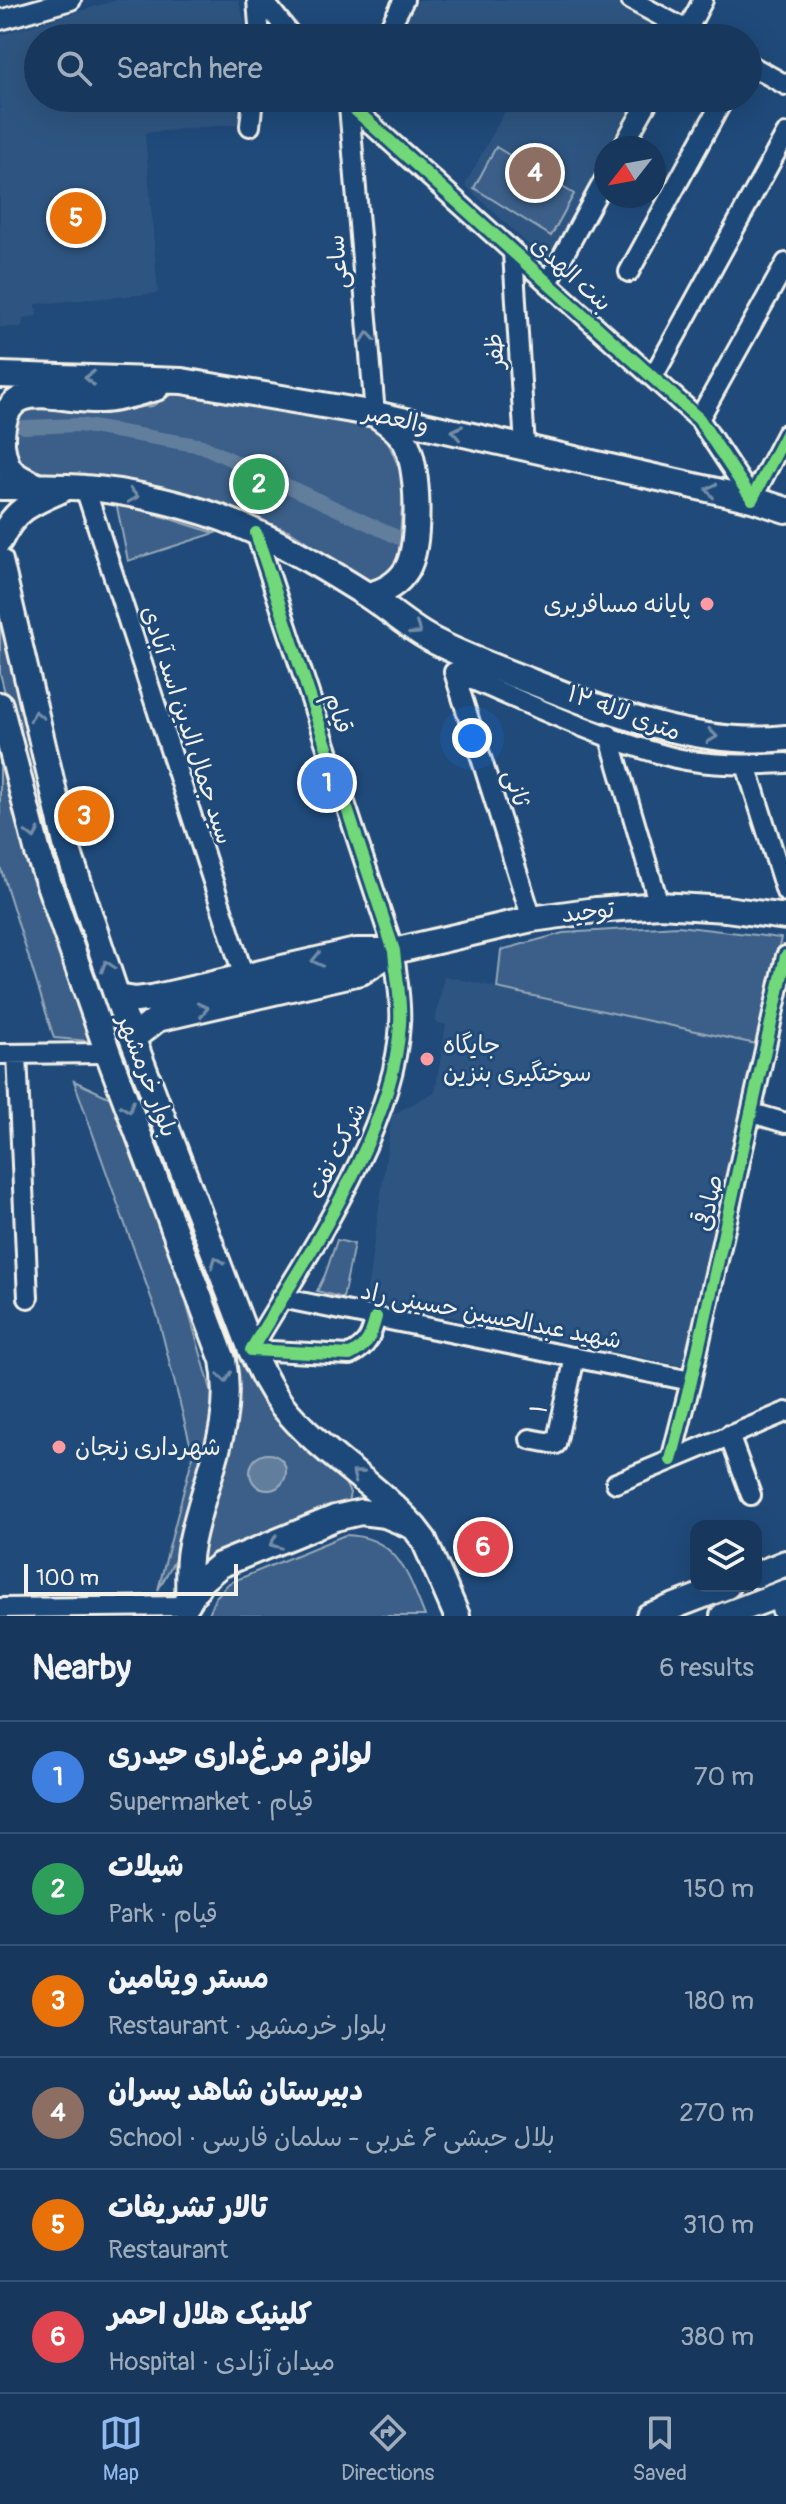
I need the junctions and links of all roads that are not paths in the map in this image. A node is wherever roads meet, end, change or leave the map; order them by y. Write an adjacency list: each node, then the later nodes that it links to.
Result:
1 (71, 0): 6 (street)
2 (260, 0): 7 (street); 8 (street)
3 (404, 0): 9 (street)
4 (631, 0): 10 (street)
5 (703, 0): 11 (street)
6 (0, 20)
7 (260, 24)
8 (281, 24)
9 (391, 24)
10 (671, 24)
11 (694, 24)
12 (762, 72): 13 (street)
13 (786, 85)
14 (252, 112): 19 (street)
15 (349, 112): 30 (street, ساعی, one-way to 15)
16 (360, 112): 23 (street, بنت الهدی)
17 (642, 112): 21 (street)
18 (716, 112): 25 (street)
19 (250, 126)
20 (786, 134): 28 (street)
21 (629, 136)
22 (594, 199): 26 (street)
23 (513, 253): 26 (street, بنت الهدی); 33 (street, ظفر)
24 (786, 263): 31 (street)
25 (629, 272)
26 (548, 283): 28 (street, بنت الهدی)
27 (0, 375): 29 (main road, والعصر, one-way to 27)
28 (653, 377): 31 (street, بنت الهدی)
29 (182, 381): 30 (main road, والعصر); 35 (main road)
30 (375, 414): 33 (main road, والعصر, one-way to 30); 42 (main road)
31 (699, 419): 37 (street, بنت الهدی)
32 (786, 434): 37 (street)
33 (525, 447): 37 (main road, والعصر, one-way to 33)
34 (0, 487): 35 (main road)
35 (38, 487): 36 (main road)
36 (75, 488): 39 (main road, one-way to 39); 40 (main road); 55 (street, سید جمال الدین اسد آبادی)
37 (752, 499): 38 (main road, والعصر)
38 (786, 510)
39 (256, 533): 42 (main road); 53 (street, قیام)
40 (0, 540)
41 (0, 561): 56 (main road, بلوار خرمشهر, one-way to 41)
42 (367, 595): 46 (main road, one-way to 46)
43 (454, 672): 45 (street, ۱۲ متری لاله); 52 (street, ثانی)
44 (0, 705): 59 (main road, بلوار خرمشهر, one-way to 59)
45 (609, 735): 48 (street, ۱۲ متری لاله); 50 (street)
46 (786, 738)
47 (786, 763): 48 (street, ۱۲ متری لاله)
48 (746, 765): 49 (street)
49 (786, 892)
50 (659, 905): 51 (main road, توحید); 52 (main road, توحید)
51 (786, 917)
52 (532, 919): 53 (main road, توحید)
53 (394, 951): 55 (main road, توحید, one-way to 55); 57 (main road, توحید, one-way to 53); 64 (street, شرکت نفت)
54 (786, 956): 61 (street, صادقی)
55 (244, 977): 57 (main road, توحید)
56 (117, 997): 57 (main road, توحید); 58 (main road, بلوار خرمشهر)
57 (155, 1009): 58 (main road, توحید)
58 (133, 1038): 66 (main road, بلوار خرمشهر, one-way to 58)
59 (108, 1053): 60 (street); 80 (main road, بلوار خرمشهر, one-way to 80)
60 (8, 1054): 63 (street)
61 (752, 1113): 62 (street); 68 (street, صادقی)
62 (786, 1123)
63 (28, 1298)
64 (281, 1298): 65 (street, شهید عبدالحسین حسینی راد); 66 (street, شرکت نفت)
65 (376, 1317): 66 (street); 67 (street, شهید عبدالحسین حسینی راد)
66 (251, 1350): 75 (main road, بلوار خرمشهر, one-way to 66)
67 (575, 1357): 68 (street, شهید عبدالحسین حسینی راد); 71 (street, ۱)
68 (691, 1381): 72 (street, صادقی)
69 (786, 1412): 70 (street)
70 (729, 1435): 72 (street); 74 (street)
71 (530, 1439)
72 (671, 1460): 73 (street)
73 (616, 1483)
74 (751, 1495)
75 (414, 1527): 80 (main road, one-way to 80); 83 (main road, بلوار خرمشهر)
76 (786, 1563): 77 (main road)
77 (762, 1573)
78 (711, 1592): 84 (main road)
79 (782, 1601): 85 (main road)
80 (187, 1607): 82 (street)
81 (0, 1608): 82 (street)
82 (57, 1612)
83 (457, 1616)
84 (649, 1616)
85 (723, 1616)

